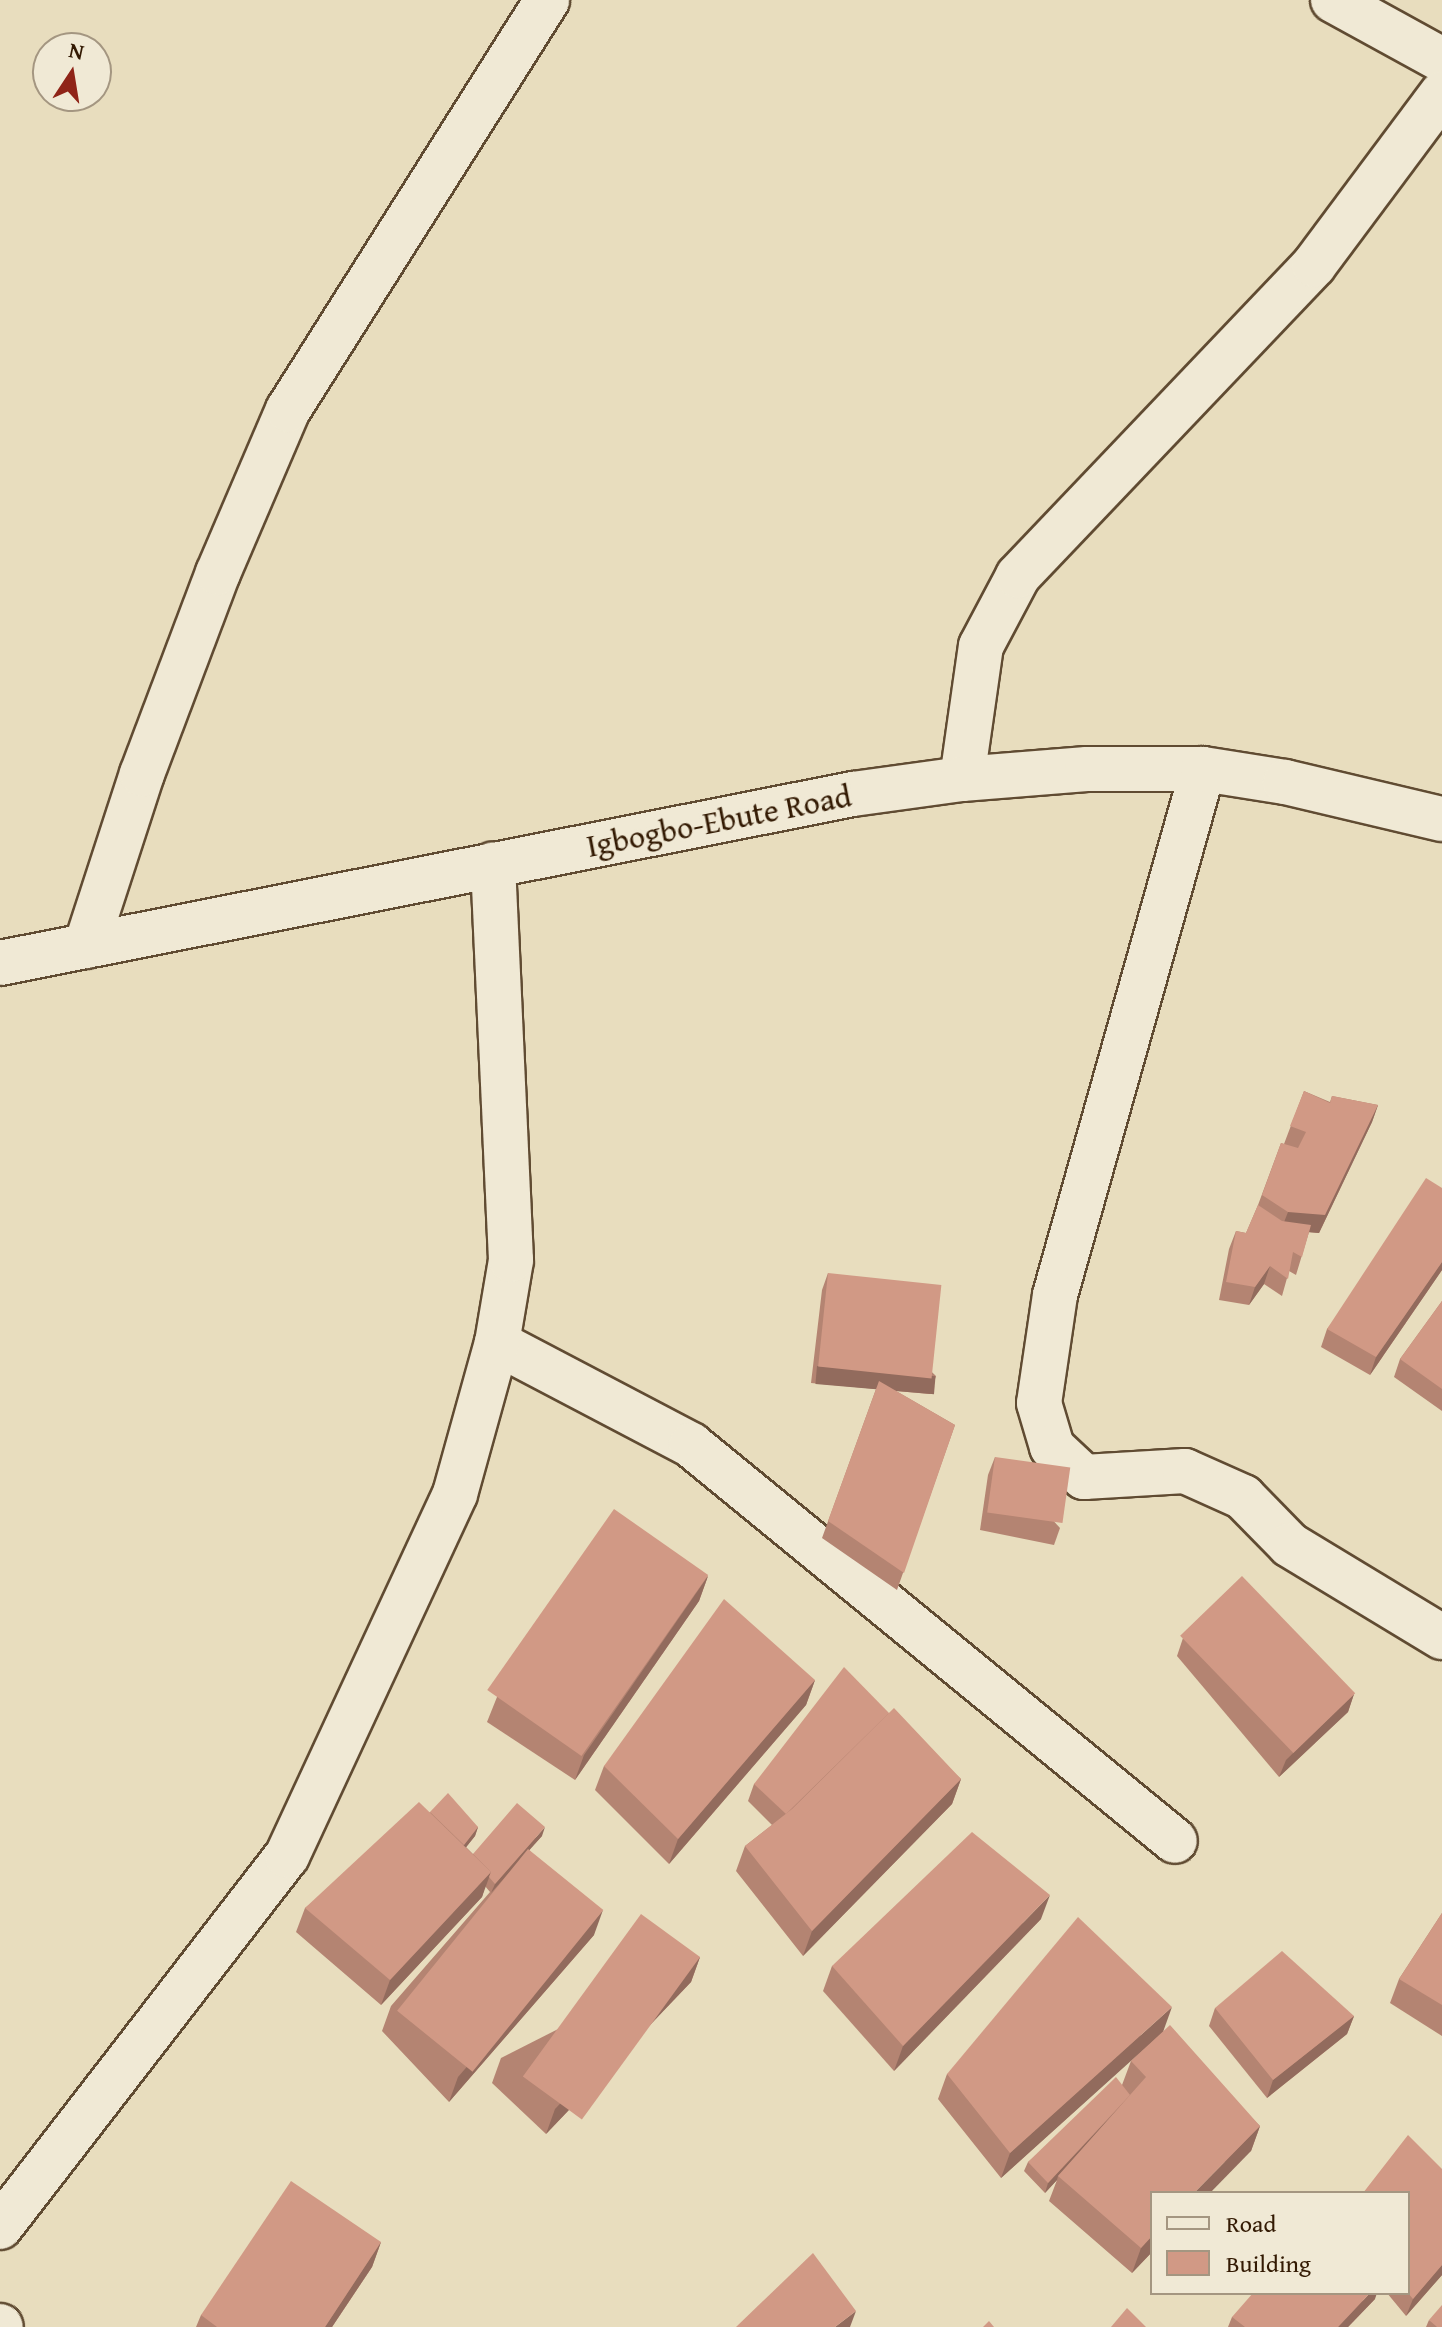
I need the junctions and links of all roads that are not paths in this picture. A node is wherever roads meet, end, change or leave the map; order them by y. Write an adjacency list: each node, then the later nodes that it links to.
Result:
1 (547, 0): 9 (street)
2 (1333, 0): 3 (street)
3 (1442, 60)
4 (1442, 93): 6 (street)
5 (1203, 769): 6 (street, Igbogbo-Ebute Road); 7 (street, Igbogbo-Ebute Road); 12 (street)
6 (962, 779): 8 (street, Igbogbo-Ebute Road)
7 (1442, 819)
8 (493, 864): 9 (street, Igbogbo-Ebute Road); 11 (street)
9 (86, 946): 10 (street, Igbogbo-Ebute Road)
10 (0, 963)
11 (497, 1343): 13 (street); 14 (street)
12 (1442, 1637)
13 (1175, 1841)
14 (0, 2227)

